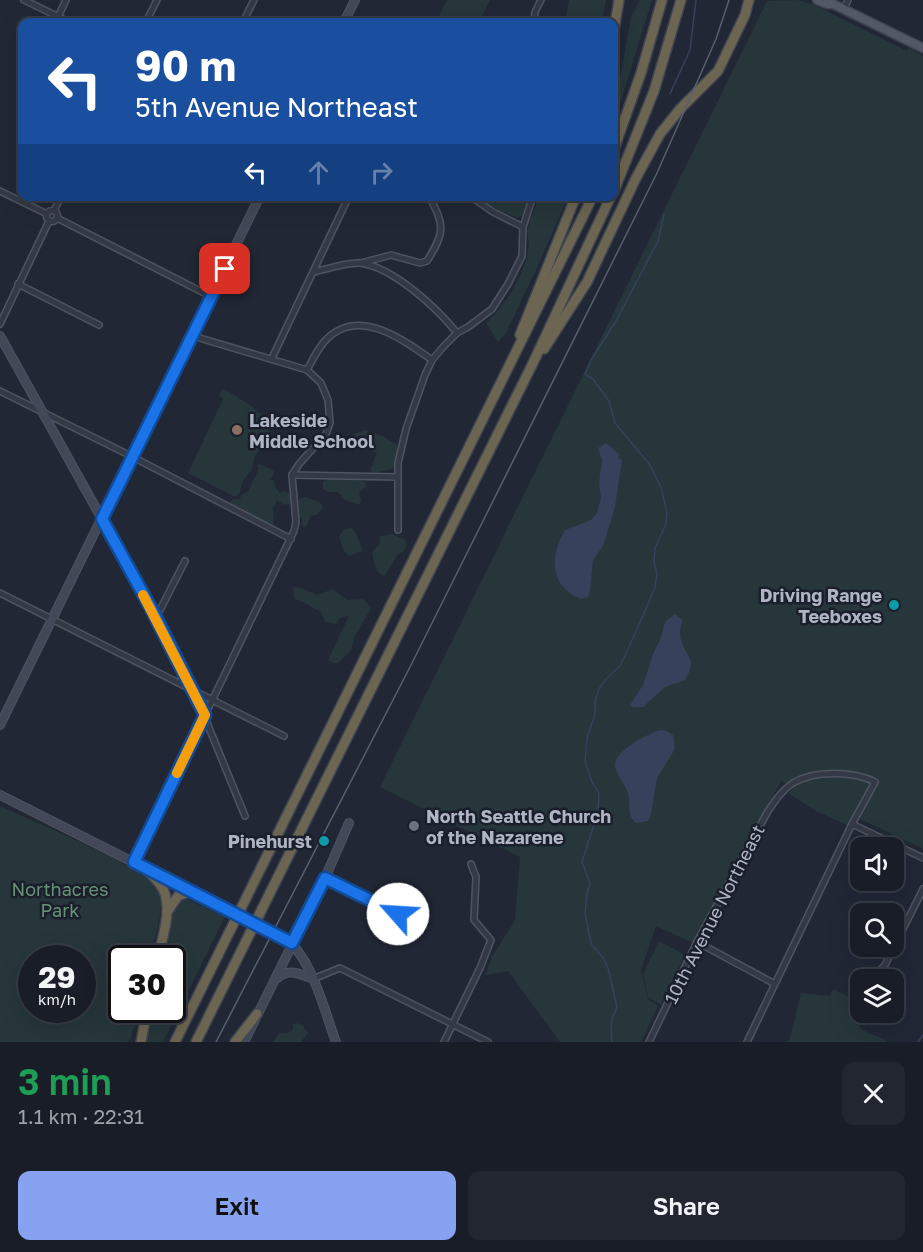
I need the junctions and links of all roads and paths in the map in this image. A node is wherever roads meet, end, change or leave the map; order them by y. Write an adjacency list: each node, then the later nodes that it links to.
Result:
1 (24, 0): 15 (street)
2 (66, 0): 15 (street)
3 (157, 0): 16 (street)
4 (254, 0): 17 (street)
5 (355, 0): 18 (street)
6 (541, 0): 19 (street)
7 (619, 0): 20 (highway)
8 (662, 0): 22 (highway)
9 (681, 0): 23 (highway)
10 (749, 0): 52 (highway)
11 (817, 0): 13 (main road)
12 (848, 0): 14 (street)
13 (832, 2): 14 (main road)
14 (844, 9): 21 (main road)
15 (58, 17)
16 (148, 18)
17 (245, 18)
18 (346, 18)
19 (535, 18)
20 (616, 18)
21 (923, 48)
22 (618, 137)
23 (618, 180)
24 (0, 191): 25 (street)
25 (18, 200)
26 (20, 201): 37 (street)
27 (59, 201): 36 (street)
28 (258, 201): 44 (street)
29 (347, 201): 42 (street)
30 (432, 201): 41 (street)
31 (477, 201): 40 (street)
32 (531, 201): 40 (street)
33 (574, 201): 54 (highway)
34 (591, 201): 54 (highway)
35 (609, 201): 52 (highway)
36 (54, 211): 37 (street); 38 (street)
37 (46, 214): 39 (street)
38 (57, 218): 39 (street); 44 (street)
39 (49, 221): 43 (street)
40 (523, 227): 47 (street)
41 (359, 263): 42 (street); 47 (street)
42 (314, 272): 50 (street)
43 (18, 284): 45 (street); 46 (street)
44 (212, 297): 49 (street)
45 (0, 324)
46 (99, 325)
47 (457, 333): 51 (street)
48 (0, 336): 56 (street)
49 (193, 336): 50 (street); 57 (street)
50 (272, 358): 53 (street)
51 (432, 360): 53 (street); 59 (street)
52 (533, 363): 97 (highway)
53 (307, 370): 58 (street)
54 (500, 388): 96 (highway)
55 (0, 391): 56 (street)
56 (43, 412): 57 (street); 60 (street)
57 (133, 458): 60 (street); 62 (street)
58 (292, 475): 59 (street); 62 (street)
59 (397, 477): 61 (street)
60 (102, 519): 65 (street); 66 (street)
61 (398, 530)
62 (291, 539): 68 (street)
63 (184, 561): 65 (street)
64 (0, 593): 66 (street)
65 (156, 618): 67 (street)
66 (52, 619): 67 (street); 70 (street)
67 (194, 691): 68 (street); 69 (street)
68 (212, 700): 69 (street); 71 (street)
69 (205, 715): 73 (street); 77 (street)
70 (0, 725)
71 (284, 736)
72 (0, 795): 77 (street)
73 (245, 816)
74 (349, 823): 80 (street)
75 (852, 824): 76 (street); 86 (street, 10th Avenue Northeast); 91 (street)
76 (923, 858)
77 (134, 862): 79 (street)
78 (471, 864): 94 (street)
79 (144, 868): 82 (street); 83 (highway)
80 (325, 878): 84 (street); 85 (street)
81 (923, 889): 88 (street)
82 (191, 891): 83 (highway); 85 (street, bridge)
83 (167, 912): 87 (highway)
84 (398, 914)
85 (286, 939): 89 (street); 90 (street)
86 (697, 942): 91 (street); 103 (street, 10th Avenue Northeast)
87 (161, 945)
88 (881, 969)
89 (313, 979): 90 (street); 94 (street); 100 (street)
90 (272, 984): 92 (street)
91 (775, 984): 104 (street)
92 (257, 1014): 98 (highway); 99 (street)
93 (145, 1023): 95 (highway)
94 (452, 1024): 101 (street); 102 (street)
95 (141, 1042)
96 (175, 1042)
97 (196, 1042)
98 (235, 1042)
99 (244, 1042)
100 (336, 1042)
101 (444, 1042)
102 (488, 1042)
103 (649, 1042)
104 (747, 1042)

